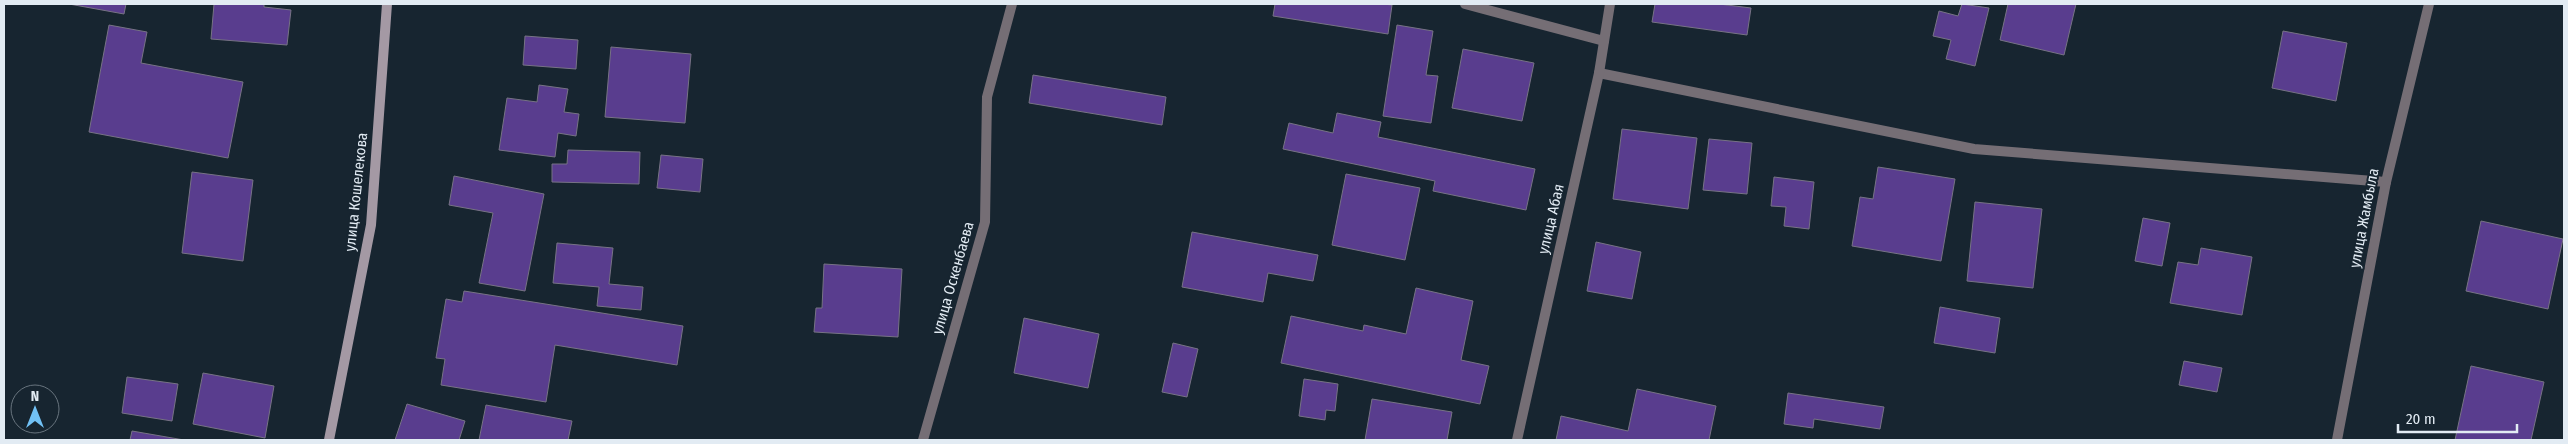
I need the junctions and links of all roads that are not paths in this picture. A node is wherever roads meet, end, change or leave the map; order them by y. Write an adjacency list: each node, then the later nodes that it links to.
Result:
1 (387, 4): 9 (main road, улица Кошелекова)
2 (1012, 4): 10 (street, улица Оскенбаева)
3 (1465, 4): 6 (street)
4 (1610, 4): 6 (street, улица Абая)
5 (2428, 4): 8 (street, улица Жамбыла)
6 (1604, 41): 7 (street, улица Абая)
7 (1599, 73): 8 (street); 11 (street, улица Абая)
8 (2386, 182): 12 (street, улица Жамбыла)
9 (329, 440)
10 (923, 440)
11 (1517, 440)
12 (2337, 440)

